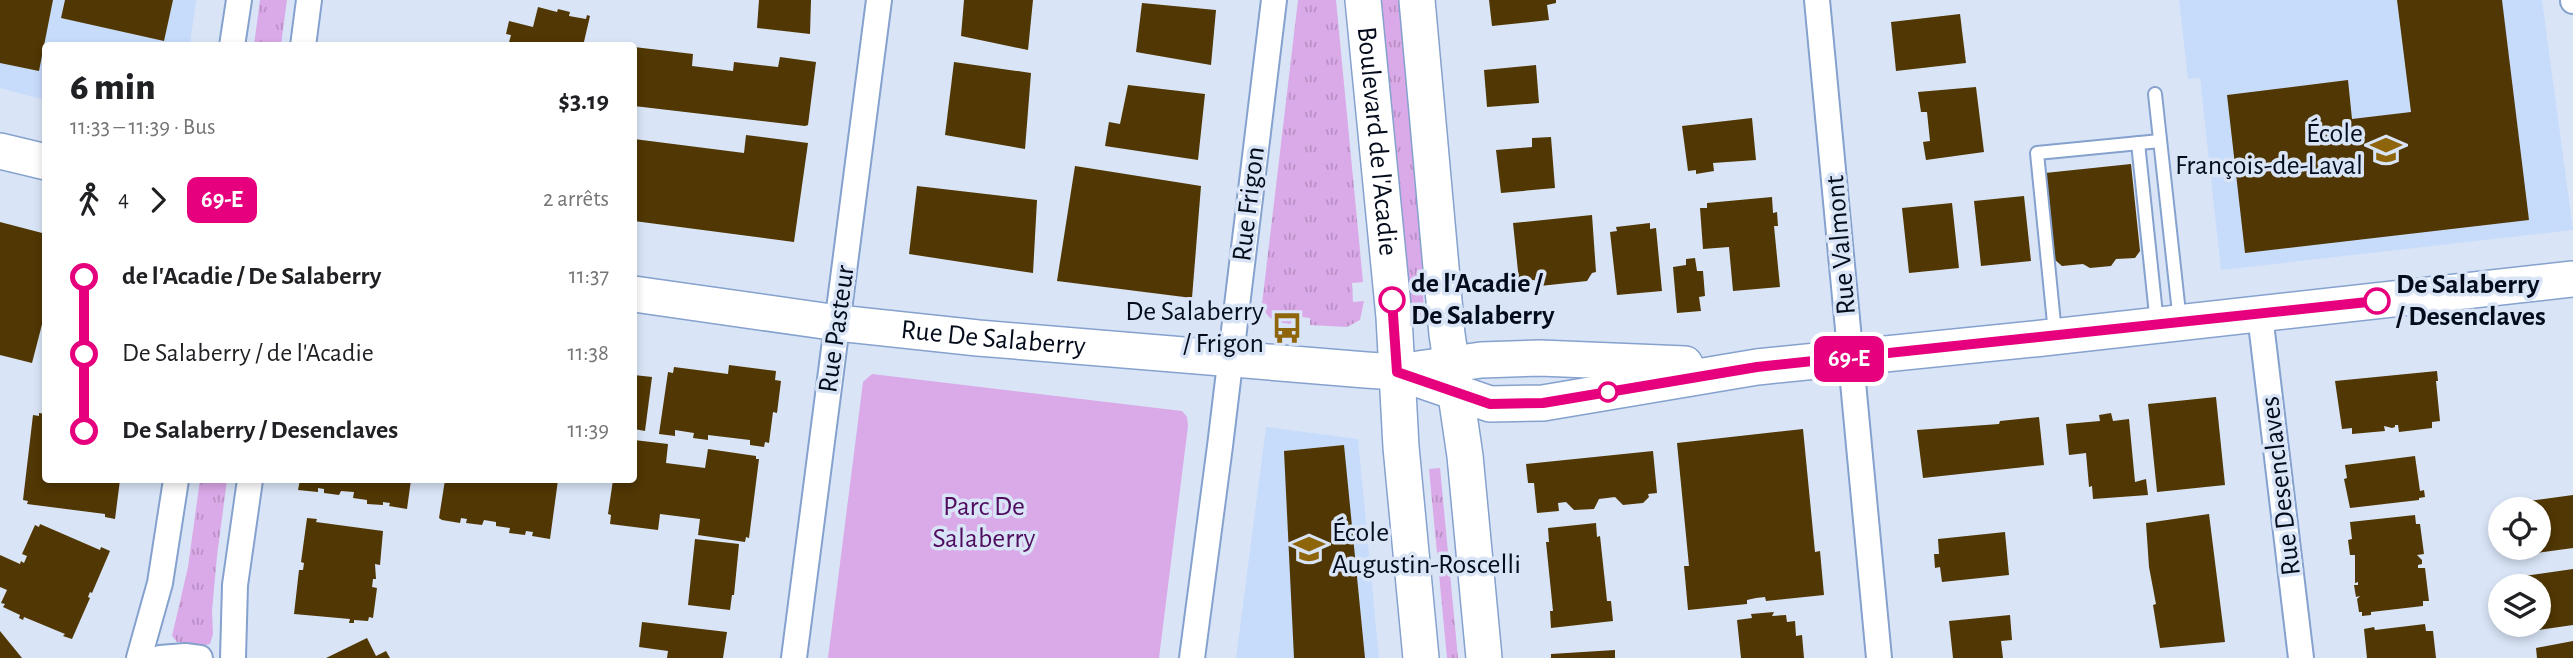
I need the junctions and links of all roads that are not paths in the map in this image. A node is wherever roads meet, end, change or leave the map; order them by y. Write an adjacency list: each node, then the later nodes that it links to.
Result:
1 (239, 0): 8 (street)
2 (309, 0): 9 (street)
3 (879, 0): 18 (street, Rue Pasteur)
4 (1274, 0): 22 (street, Rue Frigon)
5 (1363, 0): 23 (main road, Boulevard de l'Acadie)
6 (1417, 0): 24 (main road, Boulevard de l'Acadie)
7 (1817, 0): 21 (street, Rue Valmont)
8 (233, 42)
9 (304, 42)
10 (2155, 94): 11 (lane)
11 (2160, 141): 12 (lane); 19 (lane)
12 (2138, 143): 19 (lane); 20 (lane)
13 (0, 151): 14 (main road)
14 (42, 161)
15 (2573, 279): 17 (main road, Rue De Salaberry)
16 (637, 294): 18 (main road, Rue De Salaberry)
17 (2260, 315): 19 (main road, Rue De Salaberry); 36 (street, Rue Desenclaves)
18 (838, 323): 22 (main road, Rue De Salaberry); 31 (street, Rue Pasteur)
19 (2169, 324): 20 (main road, Rue De Salaberry)
20 (2056, 337): 21 (main road, Rue De Salaberry)
21 (1851, 358): 24 (main road, Rue De Salaberry); 35 (street, Rue Valmont)
22 (1231, 360): 23 (main road, Rue De Salaberry); 32 (street, Rue Frigon)
23 (1397, 372): 24 (main road, Rue De Salaberry); 33 (main road, Boulevard de l'Acadie)
24 (1453, 378): 34 (main road, Boulevard de l'Acadie)
25 (176, 483): 27 (street)
26 (250, 483): 30 (street)
27 (139, 658)
28 (160, 658): 29 (street)
29 (200, 658)
30 (233, 658)
31 (794, 658)
32 (1192, 658)
33 (1421, 658)
34 (1484, 658)
35 (1879, 658)
36 (2301, 658)

